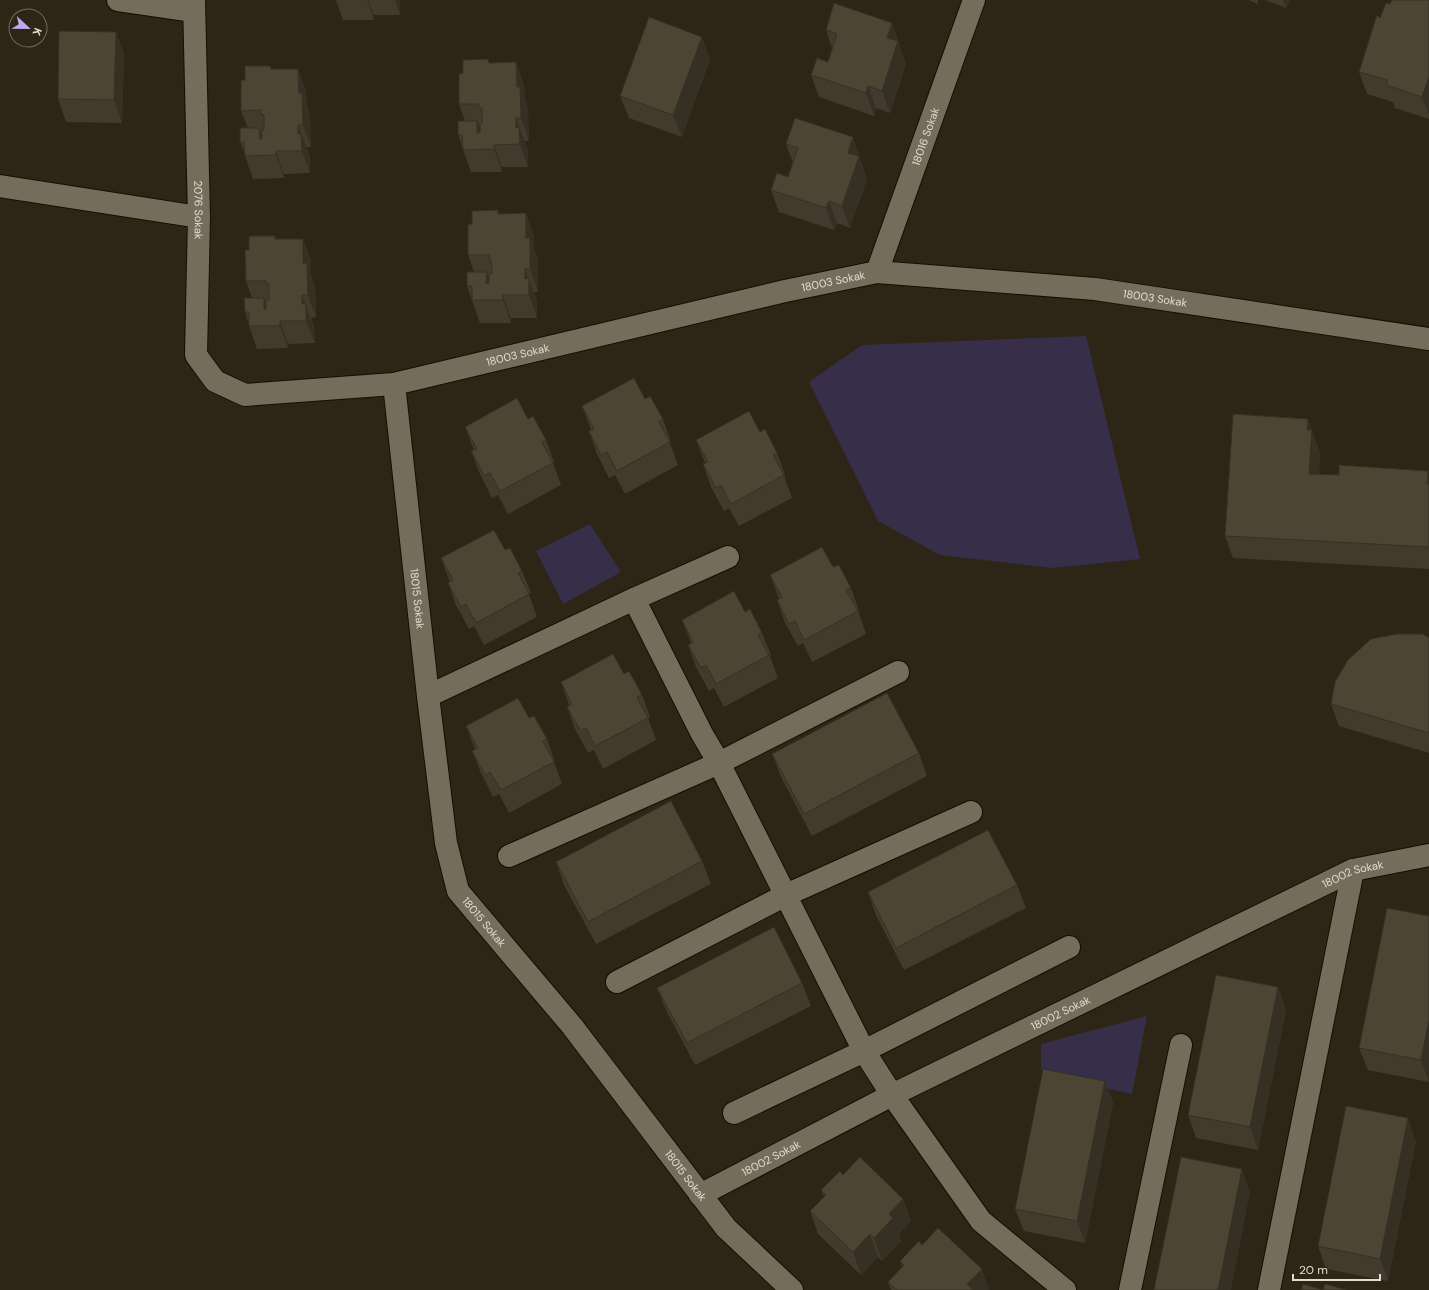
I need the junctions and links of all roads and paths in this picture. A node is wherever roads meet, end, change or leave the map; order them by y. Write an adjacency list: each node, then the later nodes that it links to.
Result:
1 (118, 0): 3 (street)
2 (974, 0): 6 (street, 18016 Sokak)
3 (194, 5): 5 (street, 2076 Sokak)
4 (0, 186): 5 (street)
5 (200, 217): 9 (street, 2076 Sokak)
6 (877, 272): 7 (street, 18003 Sokak); 8 (street, 18003 Sokak)
7 (1429, 339)
8 (394, 384): 9 (street, 18003 Sokak); 13 (street, 18015 Sokak)
9 (245, 395)
10 (728, 557): 11 (street)
11 (634, 599): 13 (street); 14 (street)
12 (898, 672): 14 (street)
13 (428, 696): 26 (street, 18015 Sokak)
14 (719, 763): 17 (street); 19 (street)
15 (971, 812): 19 (street)
16 (1429, 855): 18 (street, 18002 Sokak)
17 (509, 856)
18 (1353, 870): 24 (street, 18002 Sokak); 30 (street)
19 (786, 895): 21 (street); 23 (street)
20 (1069, 947): 23 (street)
21 (616, 982)
22 (1181, 1045): 29 (street)
23 (864, 1051): 24 (street); 25 (street)
24 (892, 1095): 26 (street, 18002 Sokak); 28 (street)
25 (734, 1113)
26 (700, 1195): 27 (street, 18015 Sokak)
27 (792, 1290)
28 (1065, 1290)
29 (1130, 1290)
30 (1269, 1290)

